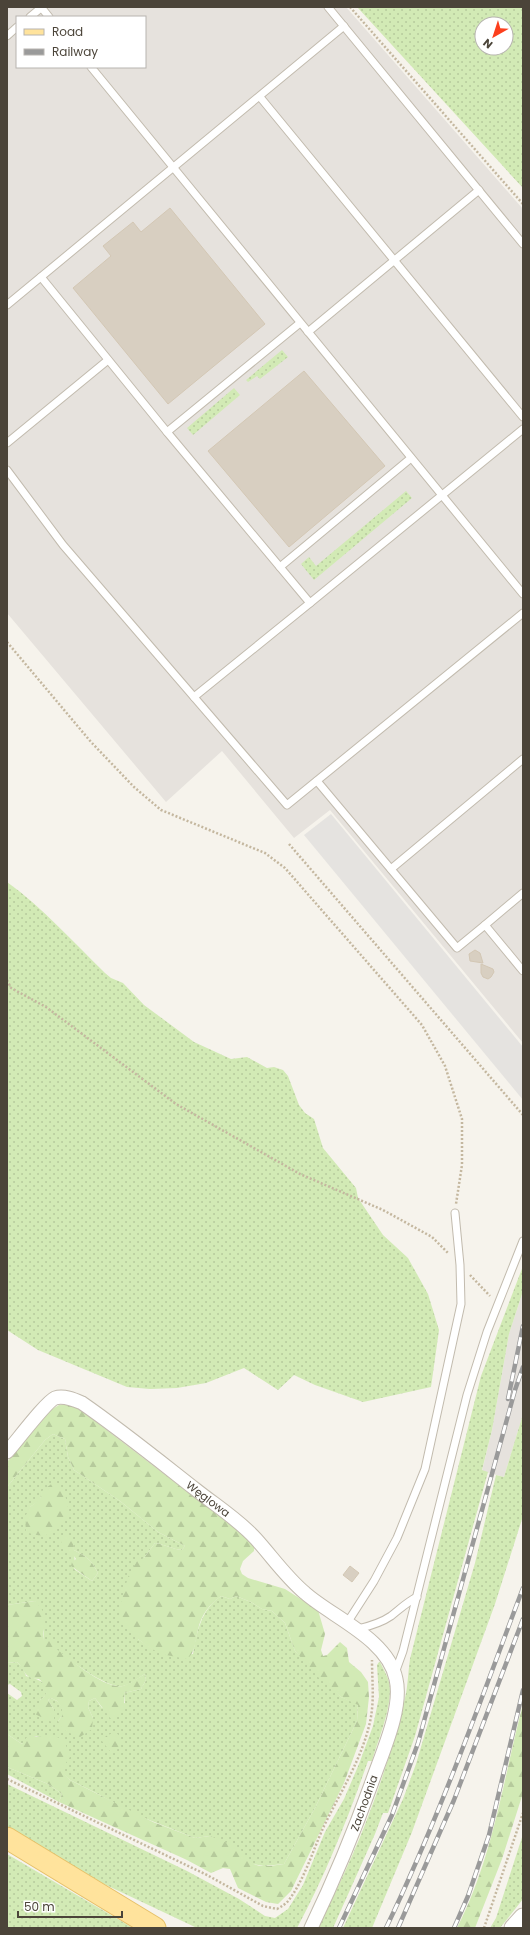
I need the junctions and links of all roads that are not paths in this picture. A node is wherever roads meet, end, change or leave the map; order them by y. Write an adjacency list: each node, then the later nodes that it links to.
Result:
1 (41, 7): 3 (lane); 4 (lane)
2 (328, 7): 5 (lane)
3 (31, 16)
4 (48, 16)
5 (344, 26): 9 (lane); 11 (lane)
6 (16, 28): 7 (lane)
7 (7, 36)
8 (92, 68): 10 (lane)
9 (260, 97): 10 (lane); 13 (lane)
10 (174, 168): 14 (lane); 16 (lane)
11 (478, 190): 12 (lane); 13 (lane)
12 (523, 244)
13 (394, 261): 17 (lane); 19 (lane)
14 (41, 277): 15 (lane); 18 (lane)
15 (7, 305)
16 (300, 323): 17 (lane); 21 (lane)
17 (308, 332): 23 (lane)
18 (108, 360): 21 (lane); 22 (lane)
19 (523, 417)
20 (523, 429): 25 (lane)
21 (168, 432): 26 (lane)
22 (7, 443)
23 (411, 458): 25 (lane); 26 (lane)
24 (7, 470): 30 (lane)
25 (441, 495): 27 (lane); 28 (lane)
26 (280, 568): 28 (lane)
27 (523, 594)
28 (310, 602): 30 (lane)
29 (523, 613): 32 (lane)
30 (194, 697): 32 (lane)
31 (523, 759): 33 (lane)
32 (317, 781): 33 (lane)
33 (391, 869): 35 (lane)
34 (523, 893): 35 (lane)
35 (485, 925): 36 (lane)
36 (523, 971)
37 (454, 1213): 41 (lane)
38 (523, 1241): 40 (lane)
39 (7, 1452): 41 (street, Węglowa)
40 (417, 1597): 42 (lane); 43 (lane)
41 (347, 1622): 42 (street, Węglowa)
42 (358, 1629): 43 (street, Węglowa)
43 (395, 1674): 49 (street, Zachodnia)
44 (7, 1838): 45 (main road)
45 (91, 1888): 47 (main road); 48 (main road)
46 (523, 1917): 50 (street)
47 (155, 1928)
48 (167, 1928)
49 (311, 1928)
50 (513, 1928)

